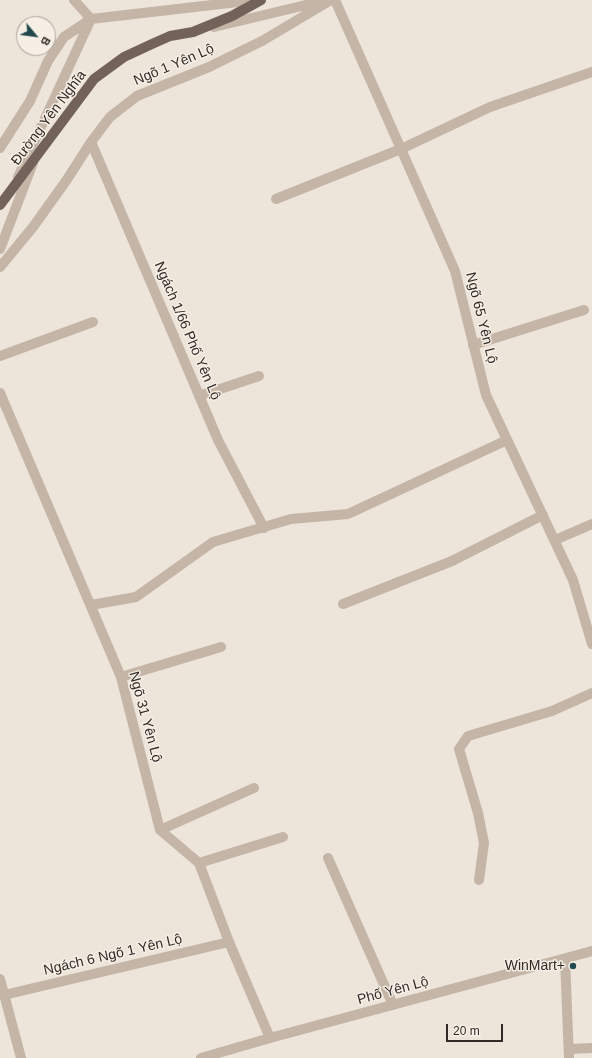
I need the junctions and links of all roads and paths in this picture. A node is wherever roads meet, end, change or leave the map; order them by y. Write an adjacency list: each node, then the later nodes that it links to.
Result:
1 (74, 0): 7 (street)
2 (255, 0): 7 (street)
3 (260, 0): 8 (main road, Đường Yên Nghĩa)
4 (326, 0): 8 (street)
5 (331, 0): 10 (street, Ngõ 1 Yên Lộ)
6 (335, 0): 12 (street, Ngõ 65 Yên Lộ)
7 (91, 19): 11 (street); 14 (street)
8 (193, 32): 13 (main road, Đường Yên Nghĩa)
9 (592, 72): 12 (street)
10 (92, 142): 18 (street, Ngõ 1 Yên Lộ); 24 (street, Ngách 1/66 Phố Yên Lộ)
11 (0, 148)
12 (401, 149): 15 (street); 21 (street, Ngõ 65 Yên Lộ)
13 (34, 160): 14 (main road, Đường Yên Nghĩa); 17 (street)
14 (11, 191): 16 (main road, Đường Yên Nghĩa)
15 (276, 199)
16 (0, 205)
17 (0, 249)
18 (0, 267)
19 (584, 310): 21 (street)
20 (93, 322): 22 (street)
21 (473, 345): 26 (street, Ngõ 65 Yên Lộ)
22 (0, 356)
23 (259, 376): 24 (street)
24 (199, 396): 29 (street, Ngách 1/66 Phố Yên Lộ)
25 (1, 397): 32 (street, Ngõ 31 Yên Lộ)
26 (507, 440): 27 (street, Ngõ 65 Yên Lộ); 29 (street)
27 (543, 514): 30 (street, Ngõ 65 Yên Lộ); 31 (street)
28 (592, 524): 30 (street)
29 (264, 528): 32 (street)
30 (555, 540): 33 (street, Ngõ 65 Yên Lộ)
31 (343, 604)
32 (91, 605): 36 (street, Ngõ 31 Yên Lộ)
33 (589, 625): 34 (street, Ngõ 65 Yên Lộ)
34 (592, 644)
35 (220, 647): 36 (street)
36 (121, 678): 39 (street, Ngõ 31 Yên Lộ)
37 (592, 693): 43 (street)
38 (254, 788): 39 (street)
39 (160, 830): 42 (street)
40 (283, 837): 42 (street)
41 (328, 858): 49 (street)
42 (199, 863): 44 (street)
43 (479, 880)
44 (229, 942): 48 (street, Ngách 6 Ngõ 1 Yên Lộ); 50 (street)
45 (592, 951): 46 (street, Phố Yên Lộ)
46 (565, 959): 49 (street, Phố Yên Lộ); 52 (street)
47 (0, 979): 48 (street)
48 (4, 995): 53 (street)
49 (393, 1006): 50 (street, Phố Yên Lộ)
50 (270, 1038): 54 (street, Phố Yên Lộ)
51 (592, 1048): 52 (street)
52 (569, 1054)
53 (21, 1058)
54 (201, 1058)

